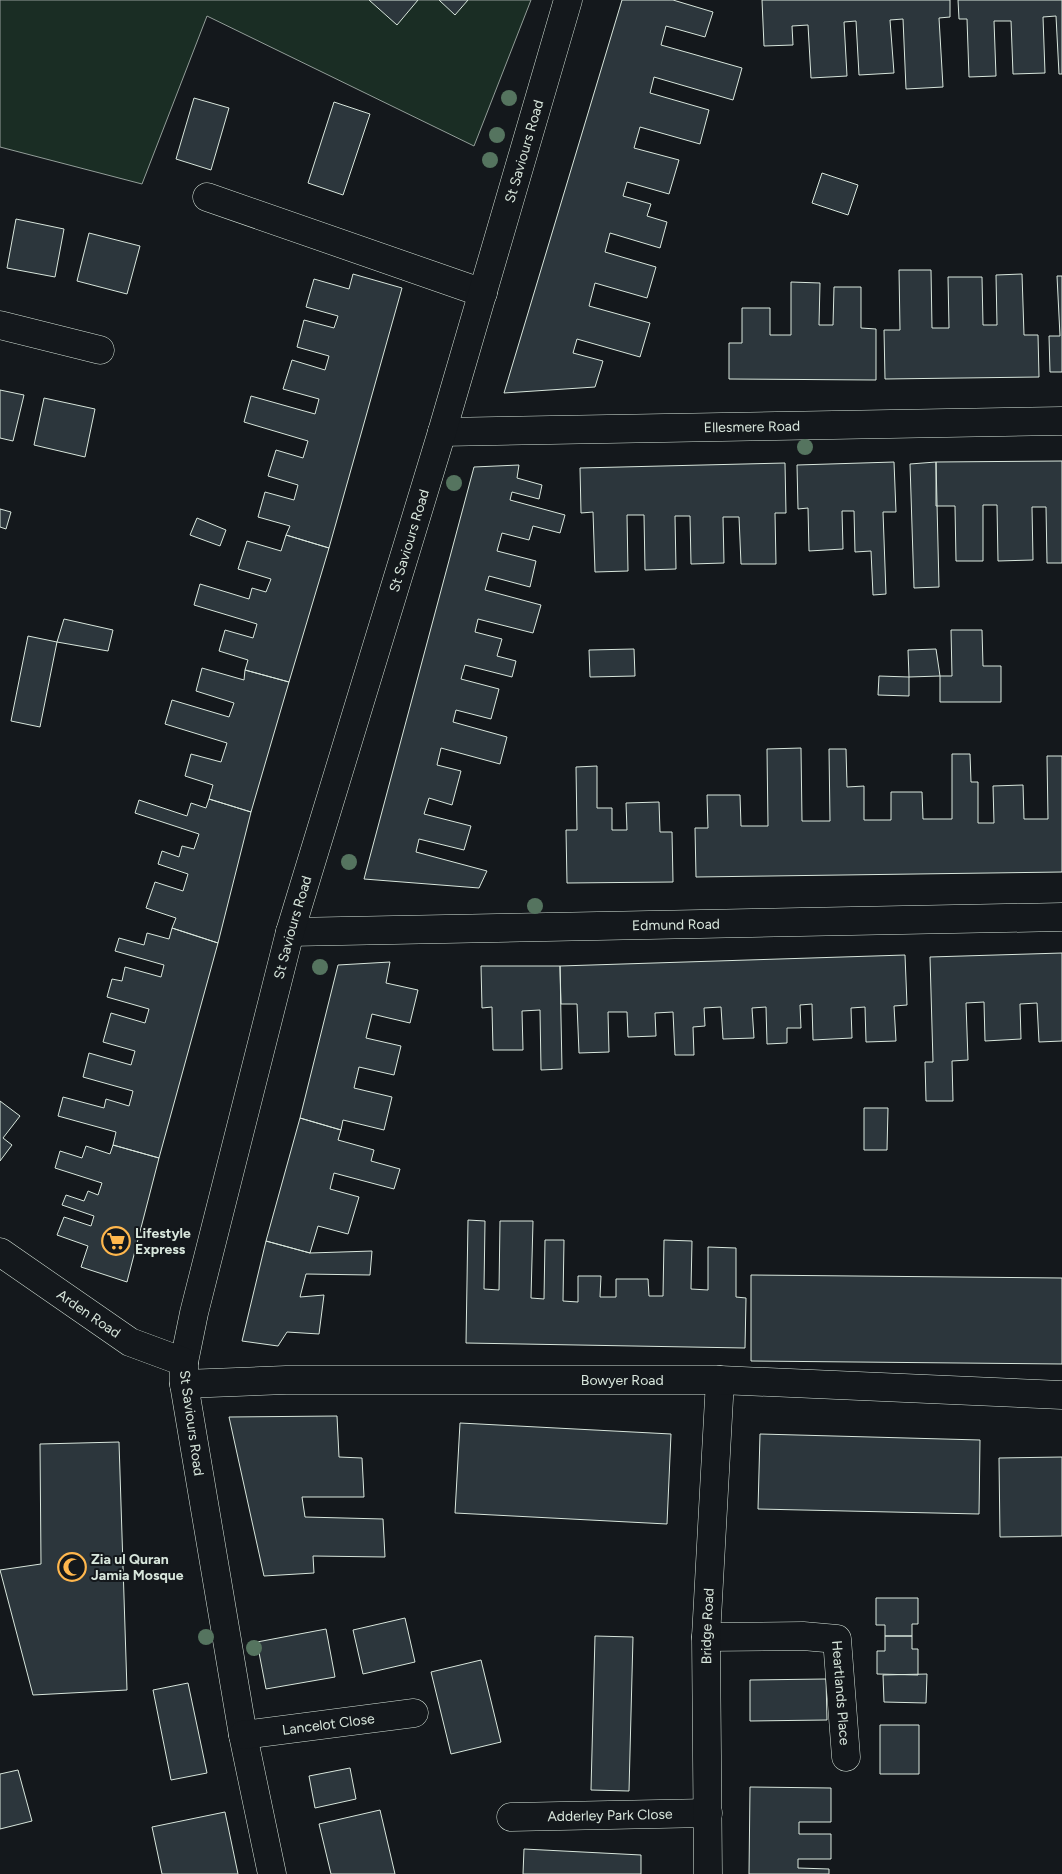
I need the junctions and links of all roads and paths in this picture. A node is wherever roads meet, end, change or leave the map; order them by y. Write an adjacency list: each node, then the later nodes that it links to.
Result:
1 (568, 0): 3 (street, St Saviours Road)
2 (207, 198): 3 (street)
3 (483, 293): 7 (street, St Saviours Road)
4 (0, 325): 5 (street)
5 (100, 350)
6 (1062, 421): 7 (street, Ellesmere Road)
7 (442, 432): 9 (street, St Saviours Road)
8 (1062, 917): 9 (street, Edmund Road)
9 (290, 932): 11 (street, St Saviours Road)
10 (0, 1252): 11 (street, Arden Road)
11 (184, 1373): 12 (street, Bowyer Road); 16 (street, St Saviours Road)
12 (720, 1380): 13 (street, Bowyer Road); 14 (street, Bridge Road)
13 (1062, 1395)
14 (706, 1637): 17 (street, Heartlands Place); 18 (street, Bridge Road)
15 (414, 1713): 16 (street, Lancelot Close)
16 (244, 1736): 20 (street, St Saviours Road)
17 (846, 1757)
18 (708, 1813): 19 (street, Adderley Park Close); 21 (street, Bridge Road)
19 (511, 1817)
20 (272, 1874)
21 (708, 1874)

